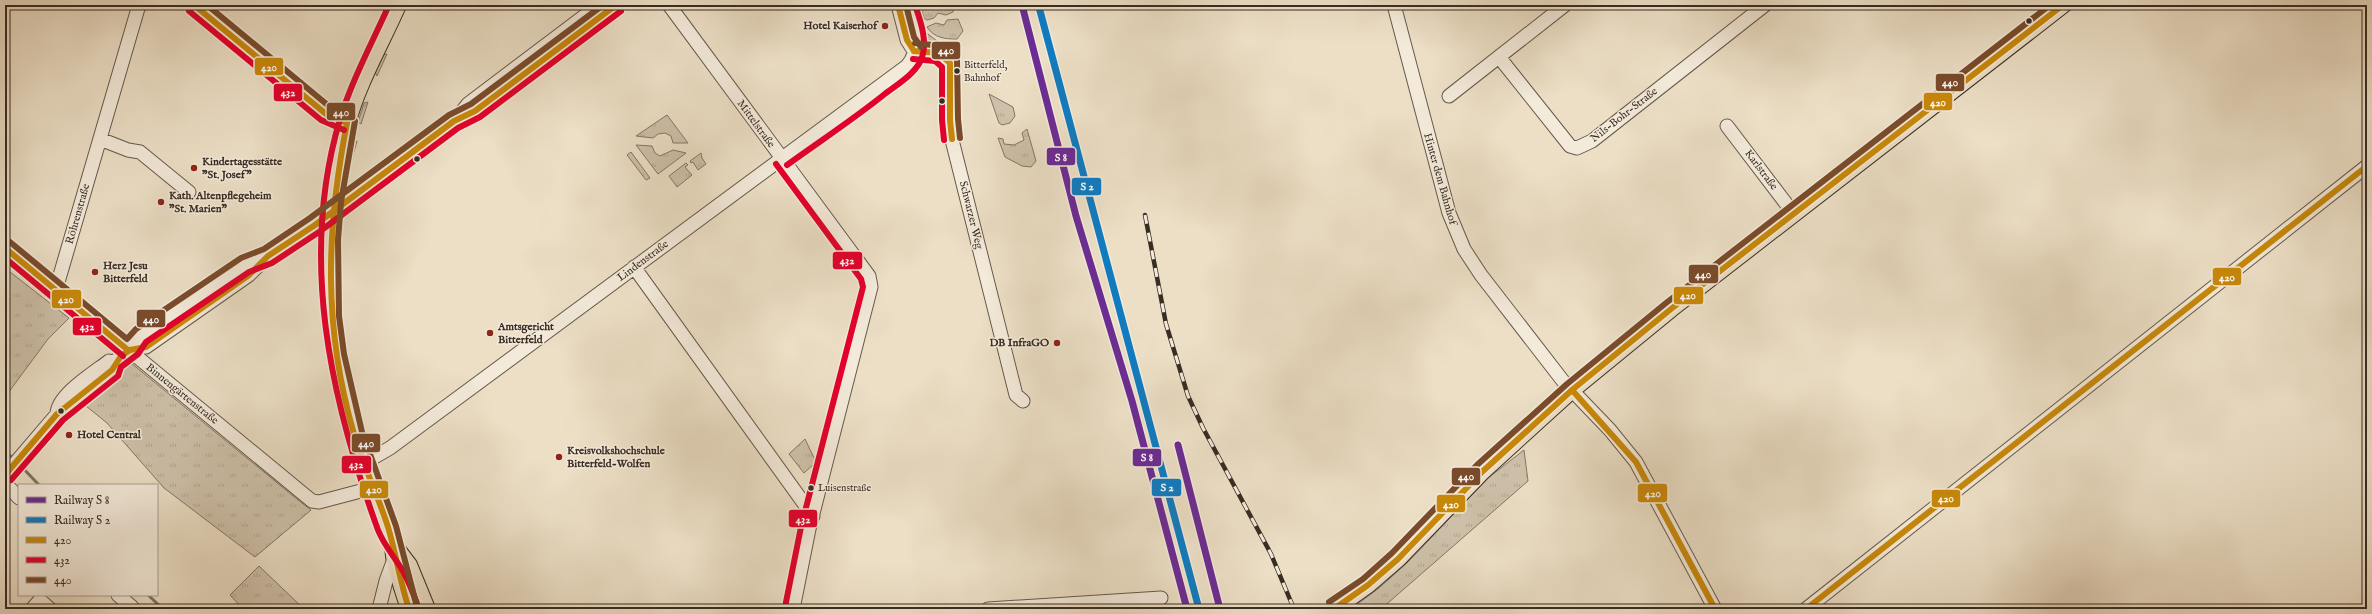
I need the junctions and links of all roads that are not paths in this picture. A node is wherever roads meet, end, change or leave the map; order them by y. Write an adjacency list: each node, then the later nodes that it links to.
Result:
1 (139, 5): 19 (street, Röhrenstraße)
2 (194, 5): 17 (street)
3 (398, 5): 17 (main road)
4 (599, 5): 16 (street)
5 (616, 5): 16 (street)
6 (669, 5): 20 (street, Mittelstraße)
7 (898, 5): 13 (street)
8 (907, 5): 13 (street)
9 (1394, 5): 29 (street, Hinter dem Bahnhof)
10 (1565, 5): 14 (street)
11 (1766, 5): 14 (street, Nils-Bohr-Straße)
12 (2063, 5): 24 (main road)
13 (914, 51): 20 (street, Lindenstraße); 30 (street, Schwarzer Weg)
14 (1499, 56): 15 (street)
15 (1449, 96)
16 (454, 121): 23 (street)
17 (347, 123): 23 (main road)
18 (1728, 126): 24 (street, Karlstraße)
19 (100, 139): 22 (street); 27 (street, Röhrenstraße)
20 (782, 159): 26 (street, Lindenstraße); 36 (street, Mittelstraße)
21 (2367, 166): 51 (street)
22 (188, 192)
23 (331, 212): 28 (street); 31 (main road)
24 (1794, 214): 29 (main road)
25 (5, 248): 27 (street, Binnengärtenstraße)
26 (634, 268): 31 (street, Lindenstraße); 36 (street)
27 (56, 289): 28 (street, Binnengärtenstraße)
28 (130, 349): 32 (street); 34 (street, Binnengärtenstraße)
29 (1572, 390): 42 (main road); 50 (street, Hinter dem Bahnhof)
30 (1023, 401)
31 (364, 463): 34 (main road)
32 (7, 472)
33 (5, 483): 35 (street)
34 (372, 488): 37 (main road)
35 (18, 497)
36 (813, 516): 48 (street, Mittelstraße)
37 (392, 542): 38 (main road); 47 (main road)
38 (394, 559): 45 (street); 46 (main road)
39 (119, 596): 41 (street)
40 (1160, 598): 49 (street)
41 (132, 608)
42 (1337, 608)
43 (32, 609): 44 (street)
44 (50, 609)
45 (379, 609)
46 (409, 609)
47 (427, 609)
48 (793, 609)
49 (988, 609)
50 (1715, 609)
51 (1806, 609)

